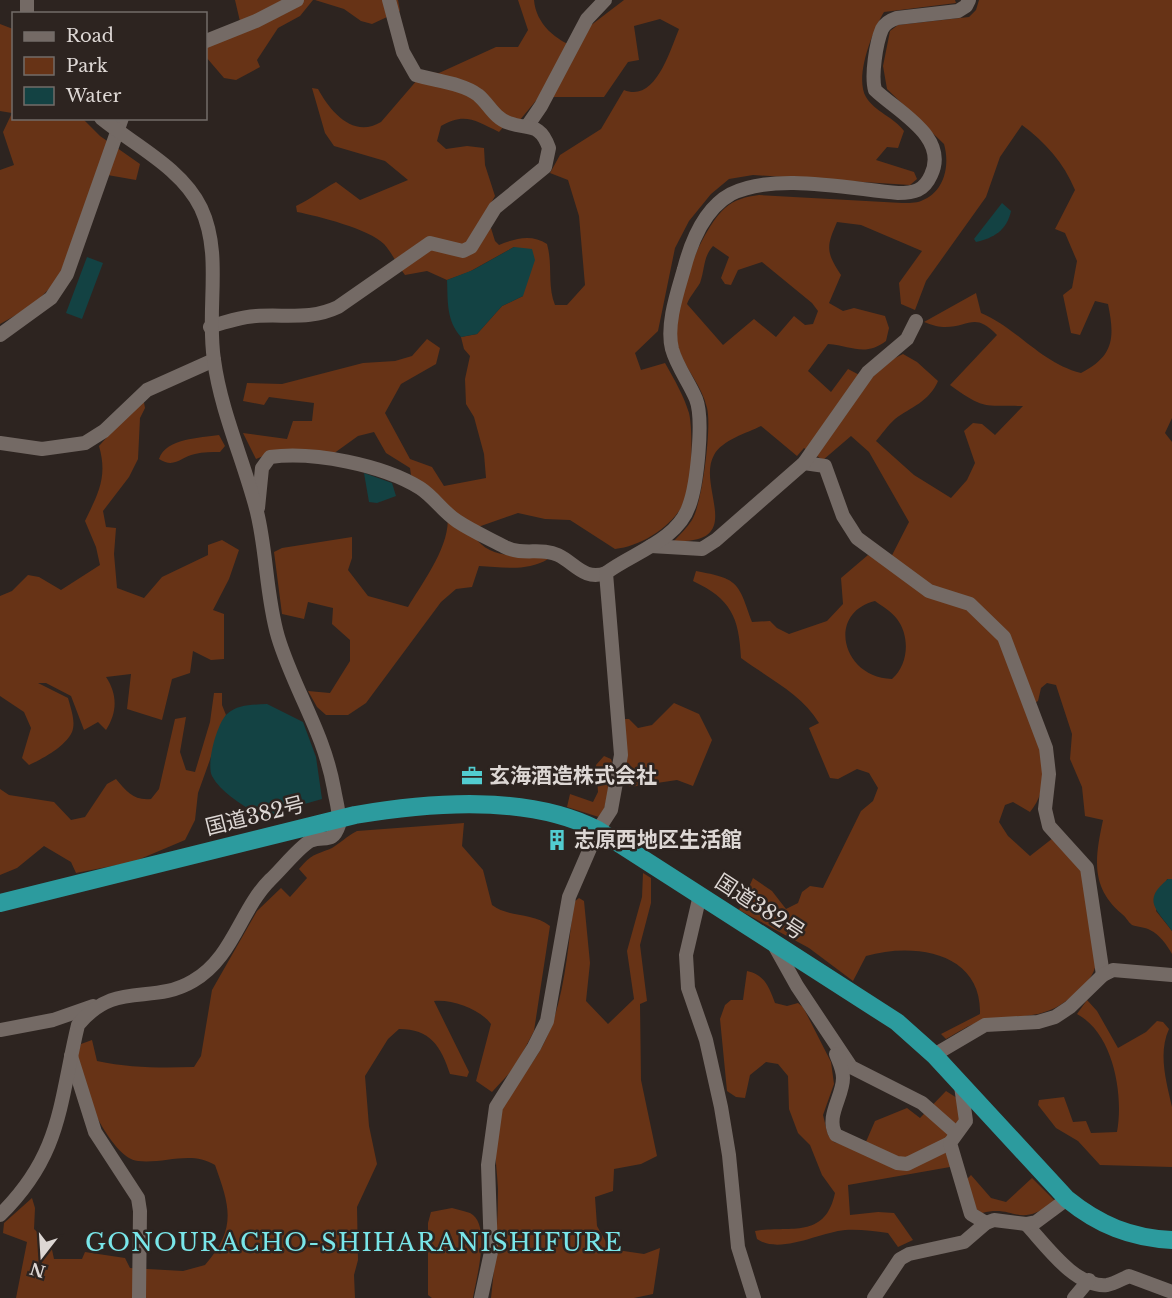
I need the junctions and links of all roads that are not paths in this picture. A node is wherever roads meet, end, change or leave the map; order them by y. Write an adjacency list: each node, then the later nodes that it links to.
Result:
1 (297, 0): 5 (street)
2 (389, 0): 7 (street)
3 (605, 0): 7 (street)
4 (969, 0): 15 (street)
5 (207, 40)
6 (119, 125): 9 (street); 10 (street)
7 (528, 125): 9 (street)
8 (916, 321): 13 (street)
9 (210, 327): 11 (street)
10 (0, 335)
11 (214, 360): 12 (street); 14 (street)
12 (0, 443)
13 (804, 463): 15 (street); 22 (street)
14 (257, 512): 16 (street); 17 (street)
15 (651, 546): 16 (street)
16 (606, 573): 18 (street)
17 (339, 818): 18 (highway, 国道382号); 20 (highway, 国道382号); 24 (street)
18 (598, 830): 19 (highway, 国道382号); 40 (street)
19 (700, 895): 21 (highway, 国道382号); 41 (street)
20 (0, 903)
21 (773, 942): 26 (street); 28 (highway, 国道382号)
22 (1103, 975): 23 (street); 28 (street)
23 (1172, 975)
24 (95, 1006): 25 (street); 27 (street)
25 (0, 1030)
26 (828, 1033): 30 (street); 30 (street)
27 (70, 1054): 32 (street); 39 (street)
28 (934, 1055): 29 (highway, 国道382号)
29 (961, 1086): 30 (street); 31 (highway, 国道382号)
30 (953, 1138): 33 (street)
31 (1067, 1199): 34 (street); 35 (highway, 国道382号)
32 (0, 1215)
33 (986, 1222): 34 (street); 38 (street)
34 (1026, 1224): 36 (street)
35 (1172, 1240)
36 (1089, 1280): 37 (street); 42 (street)
37 (1172, 1292)
38 (876, 1297)
39 (139, 1298)
40 (481, 1298)
41 (754, 1298)
42 (1074, 1298)

